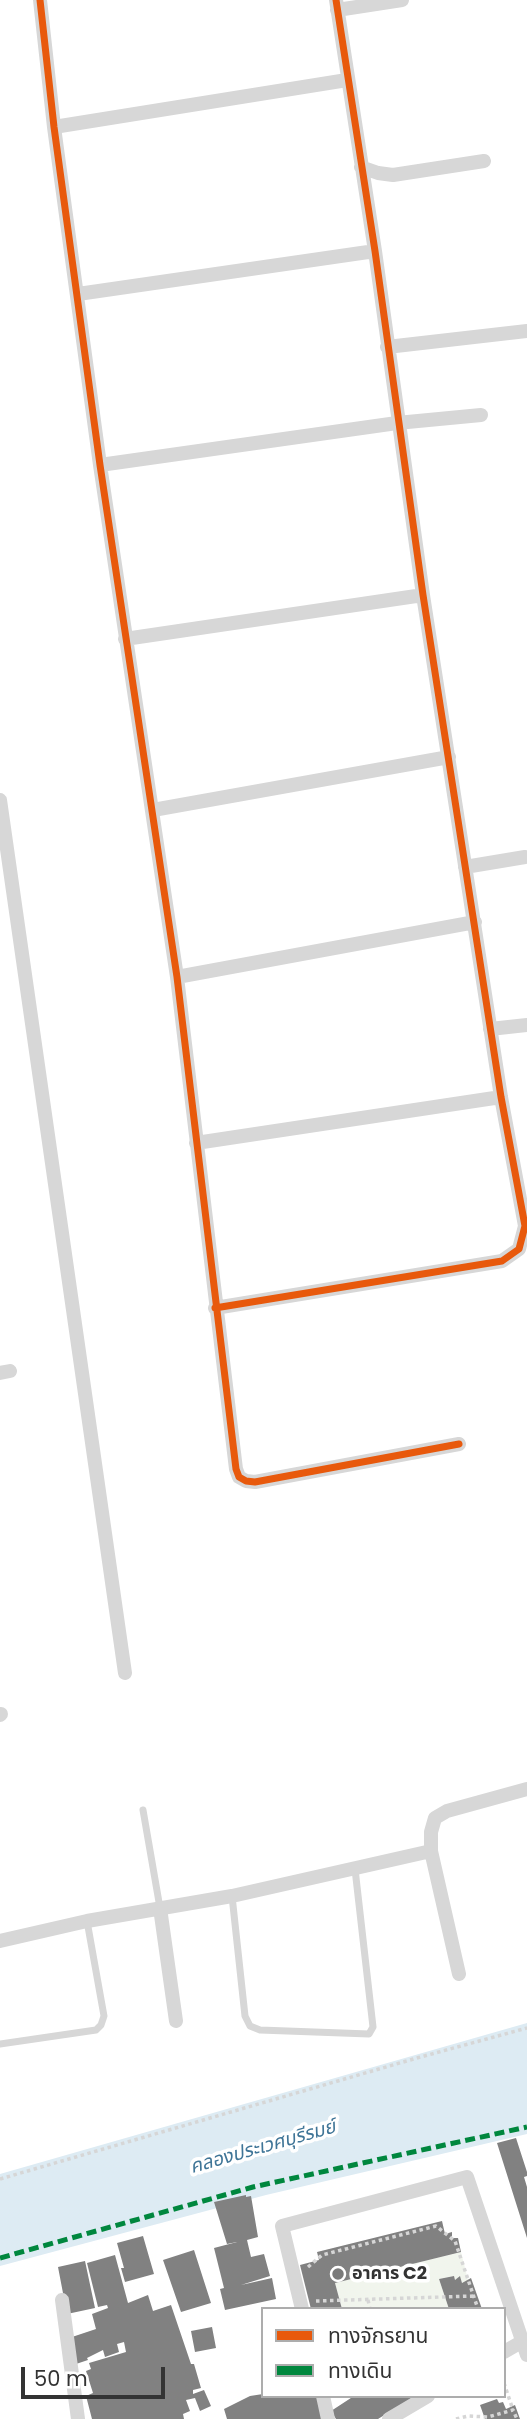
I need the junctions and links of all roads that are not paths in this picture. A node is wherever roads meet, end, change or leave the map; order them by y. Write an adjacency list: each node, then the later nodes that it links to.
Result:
1 (40, 0): 5 (street)
2 (402, 0): 3 (street)
3 (337, 5): 4 (street)
4 (347, 80): 5 (street); 7 (street)
5 (54, 127): 9 (street)
6 (484, 161): 7 (street)
7 (361, 167): 8 (street)
8 (375, 251): 9 (street); 11 (street)
9 (78, 294): 14 (street)
10 (527, 331): 11 (street)
11 (387, 348): 13 (street)
12 (481, 415): 13 (street)
13 (397, 423): 14 (street); 15 (street)
14 (100, 465): 16 (street)
15 (423, 595): 16 (street); 17 (street)
16 (125, 639): 19 (street)
17 (449, 757): 19 (street); 22 (street)
18 (0, 800): 20 (street)
19 (153, 810): 24 (street)
20 (3, 849): 31 (street)
21 (525, 857): 22 (street)
22 (466, 867): 23 (street)
23 (475, 922): 24 (street); 26 (street)
24 (177, 977): 28 (street)
25 (527, 1026): 26 (street)
26 (490, 1029): 27 (street)
27 (500, 1097): 28 (street); 29 (street)
28 (196, 1143): 29 (street)
29 (215, 1308): 30 (street)
30 (459, 1444)
31 (125, 1673)
32 (527, 1789): 34 (street)
33 (143, 1810): 37 (lane)
34 (431, 1851): 35 (street); 40 (street)
35 (355, 1869): 36 (street); 36 (lane)
36 (232, 1896): 37 (street)
37 (160, 1908): 38 (street); 41 (street)
38 (87, 1921): 39 (street); 42 (lane)
39 (0, 1941)
40 (459, 1974)
41 (176, 2021)
42 (0, 2044)
43 (62, 2300): 49 (street)
44 (308, 2305): 45 (street)
45 (525, 2348): 46 (street)
46 (506, 2352)
47 (323, 2398): 50 (street)
48 (425, 2398): 51 (street)
49 (78, 2419)
50 (328, 2419)
51 (389, 2419)

